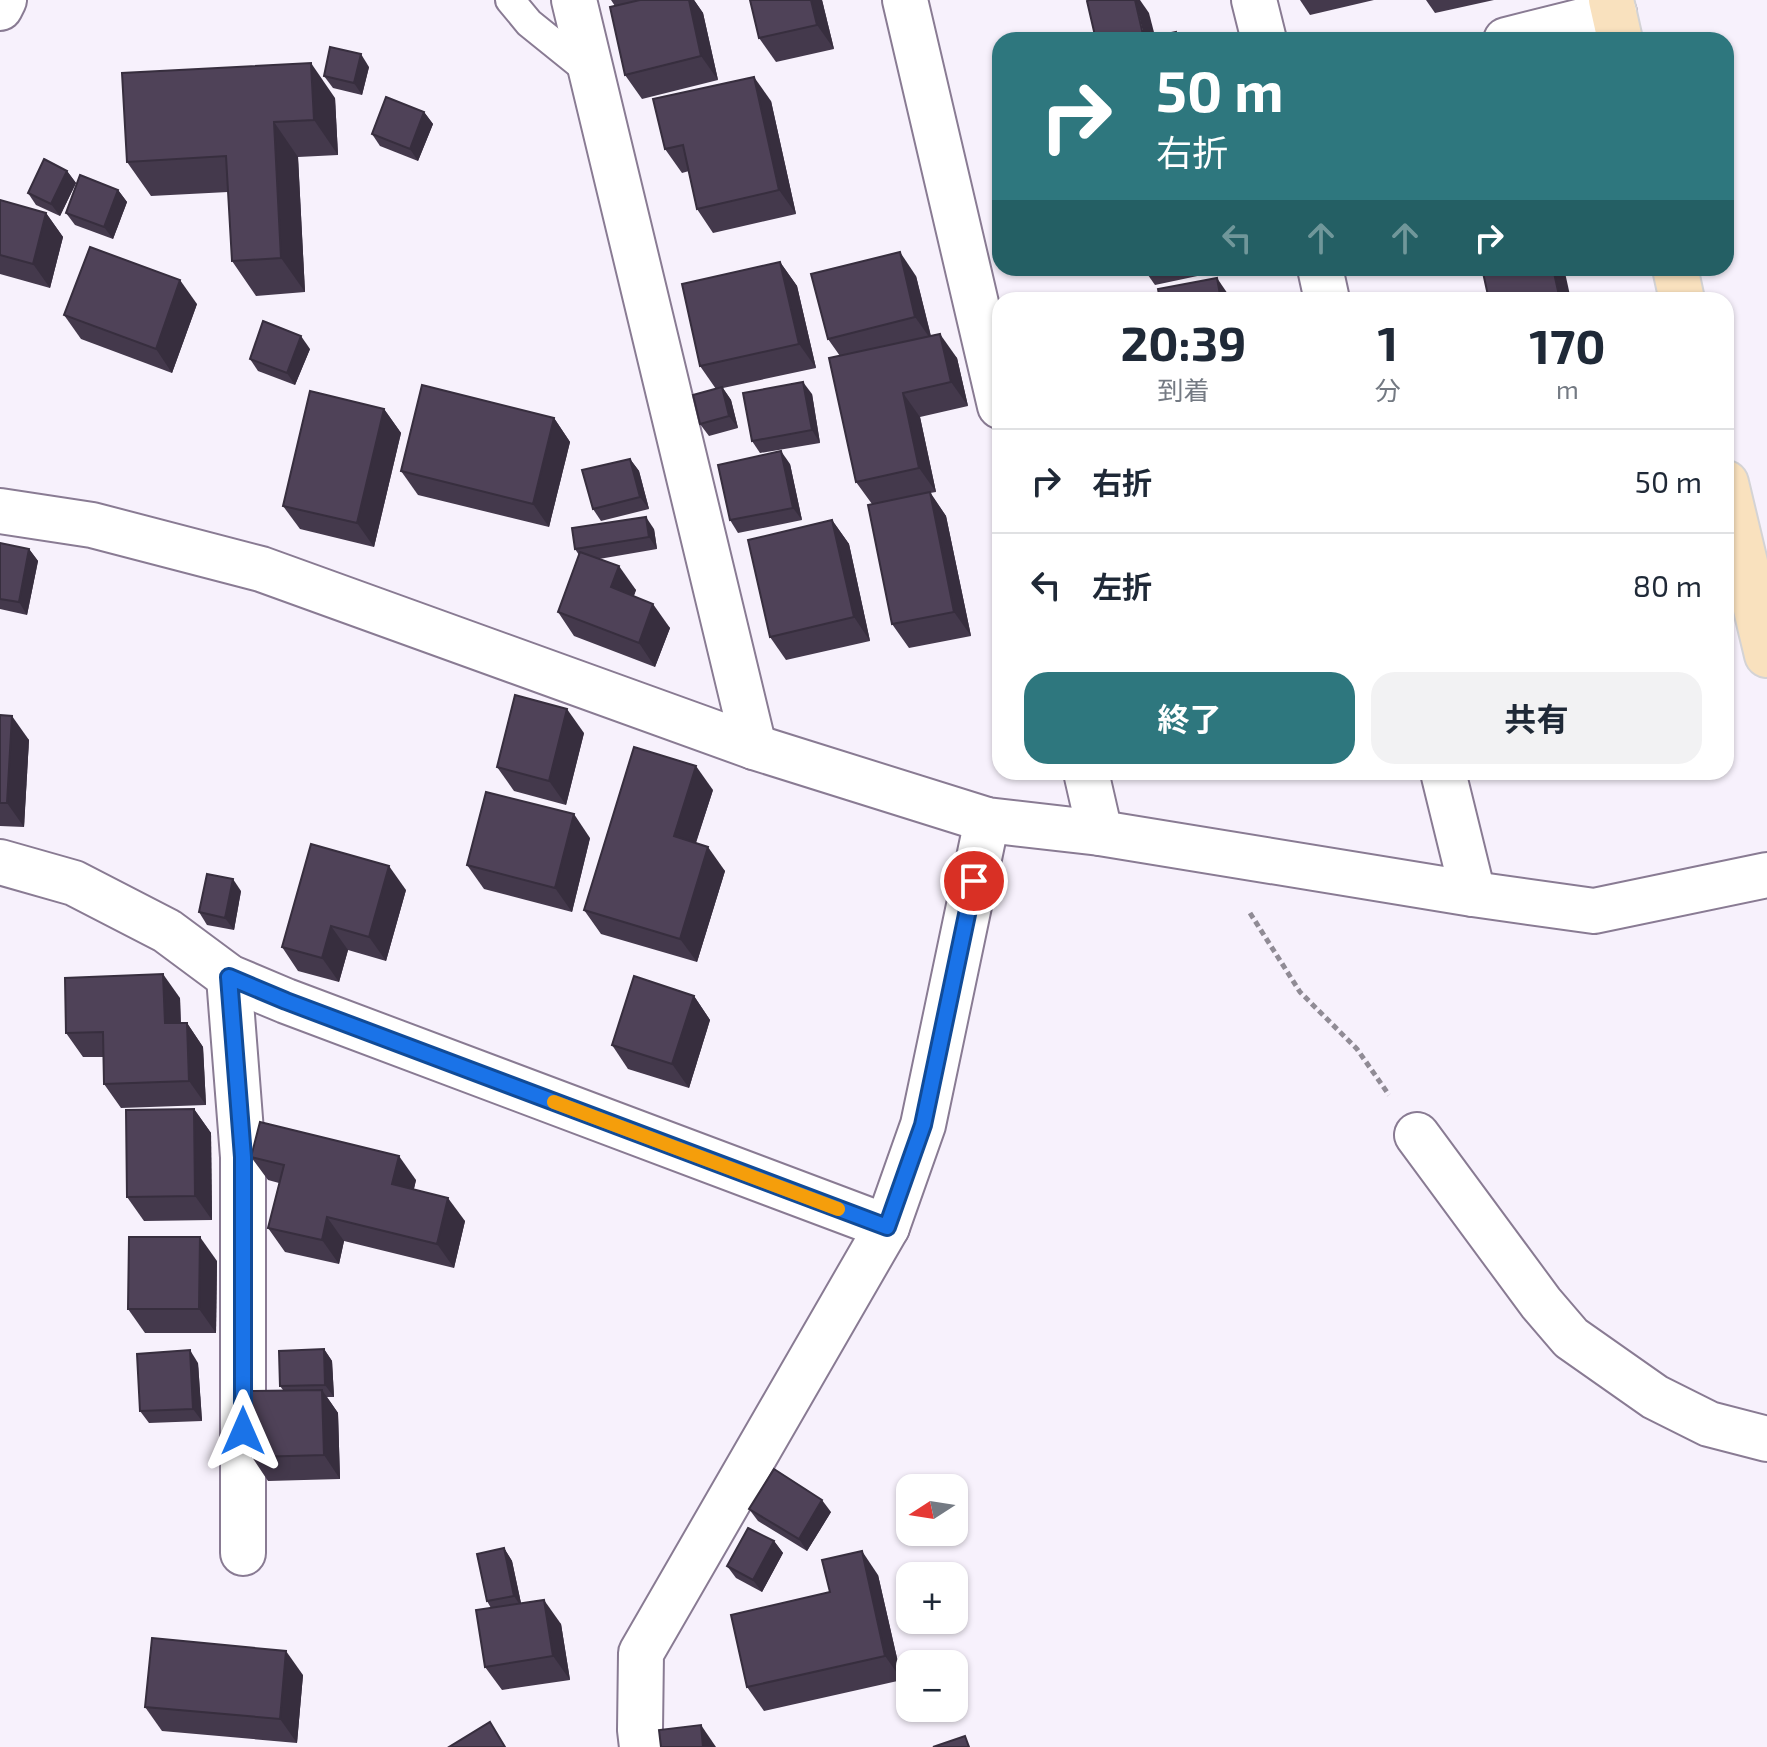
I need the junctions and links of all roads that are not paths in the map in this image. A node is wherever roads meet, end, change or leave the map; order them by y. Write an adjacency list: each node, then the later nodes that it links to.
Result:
1 (4, 0): 6 (street)
2 (510, 0): 10 (lane)
3 (574, 0): 10 (street)
4 (905, 0): 11 (street)
5 (1254, 0): 8 (street)
6 (0, 8)
7 (1615, 18): 9 (street)
8 (1262, 32)
9 (1546, 32)
10 (591, 73): 15 (street)
11 (992, 372)
12 (0, 511): 15 (street)
13 (1734, 517): 14 (main road)
14 (1767, 655)
15 (754, 747): 18 (street)
16 (1088, 780): 19 (street)
17 (1445, 780): 22 (street)
18 (987, 820): 19 (street); 25 (street)
19 (1100, 833): 22 (street)
20 (0, 862): 23 (street)
21 (1767, 875): 22 (street)
22 (1473, 894)
23 (229, 977): 25 (street); 27 (street)
24 (1417, 1135): 26 (street)
25 (887, 1227): 28 (street)
26 (1767, 1439)
27 (243, 1553)
28 (642, 1747)

